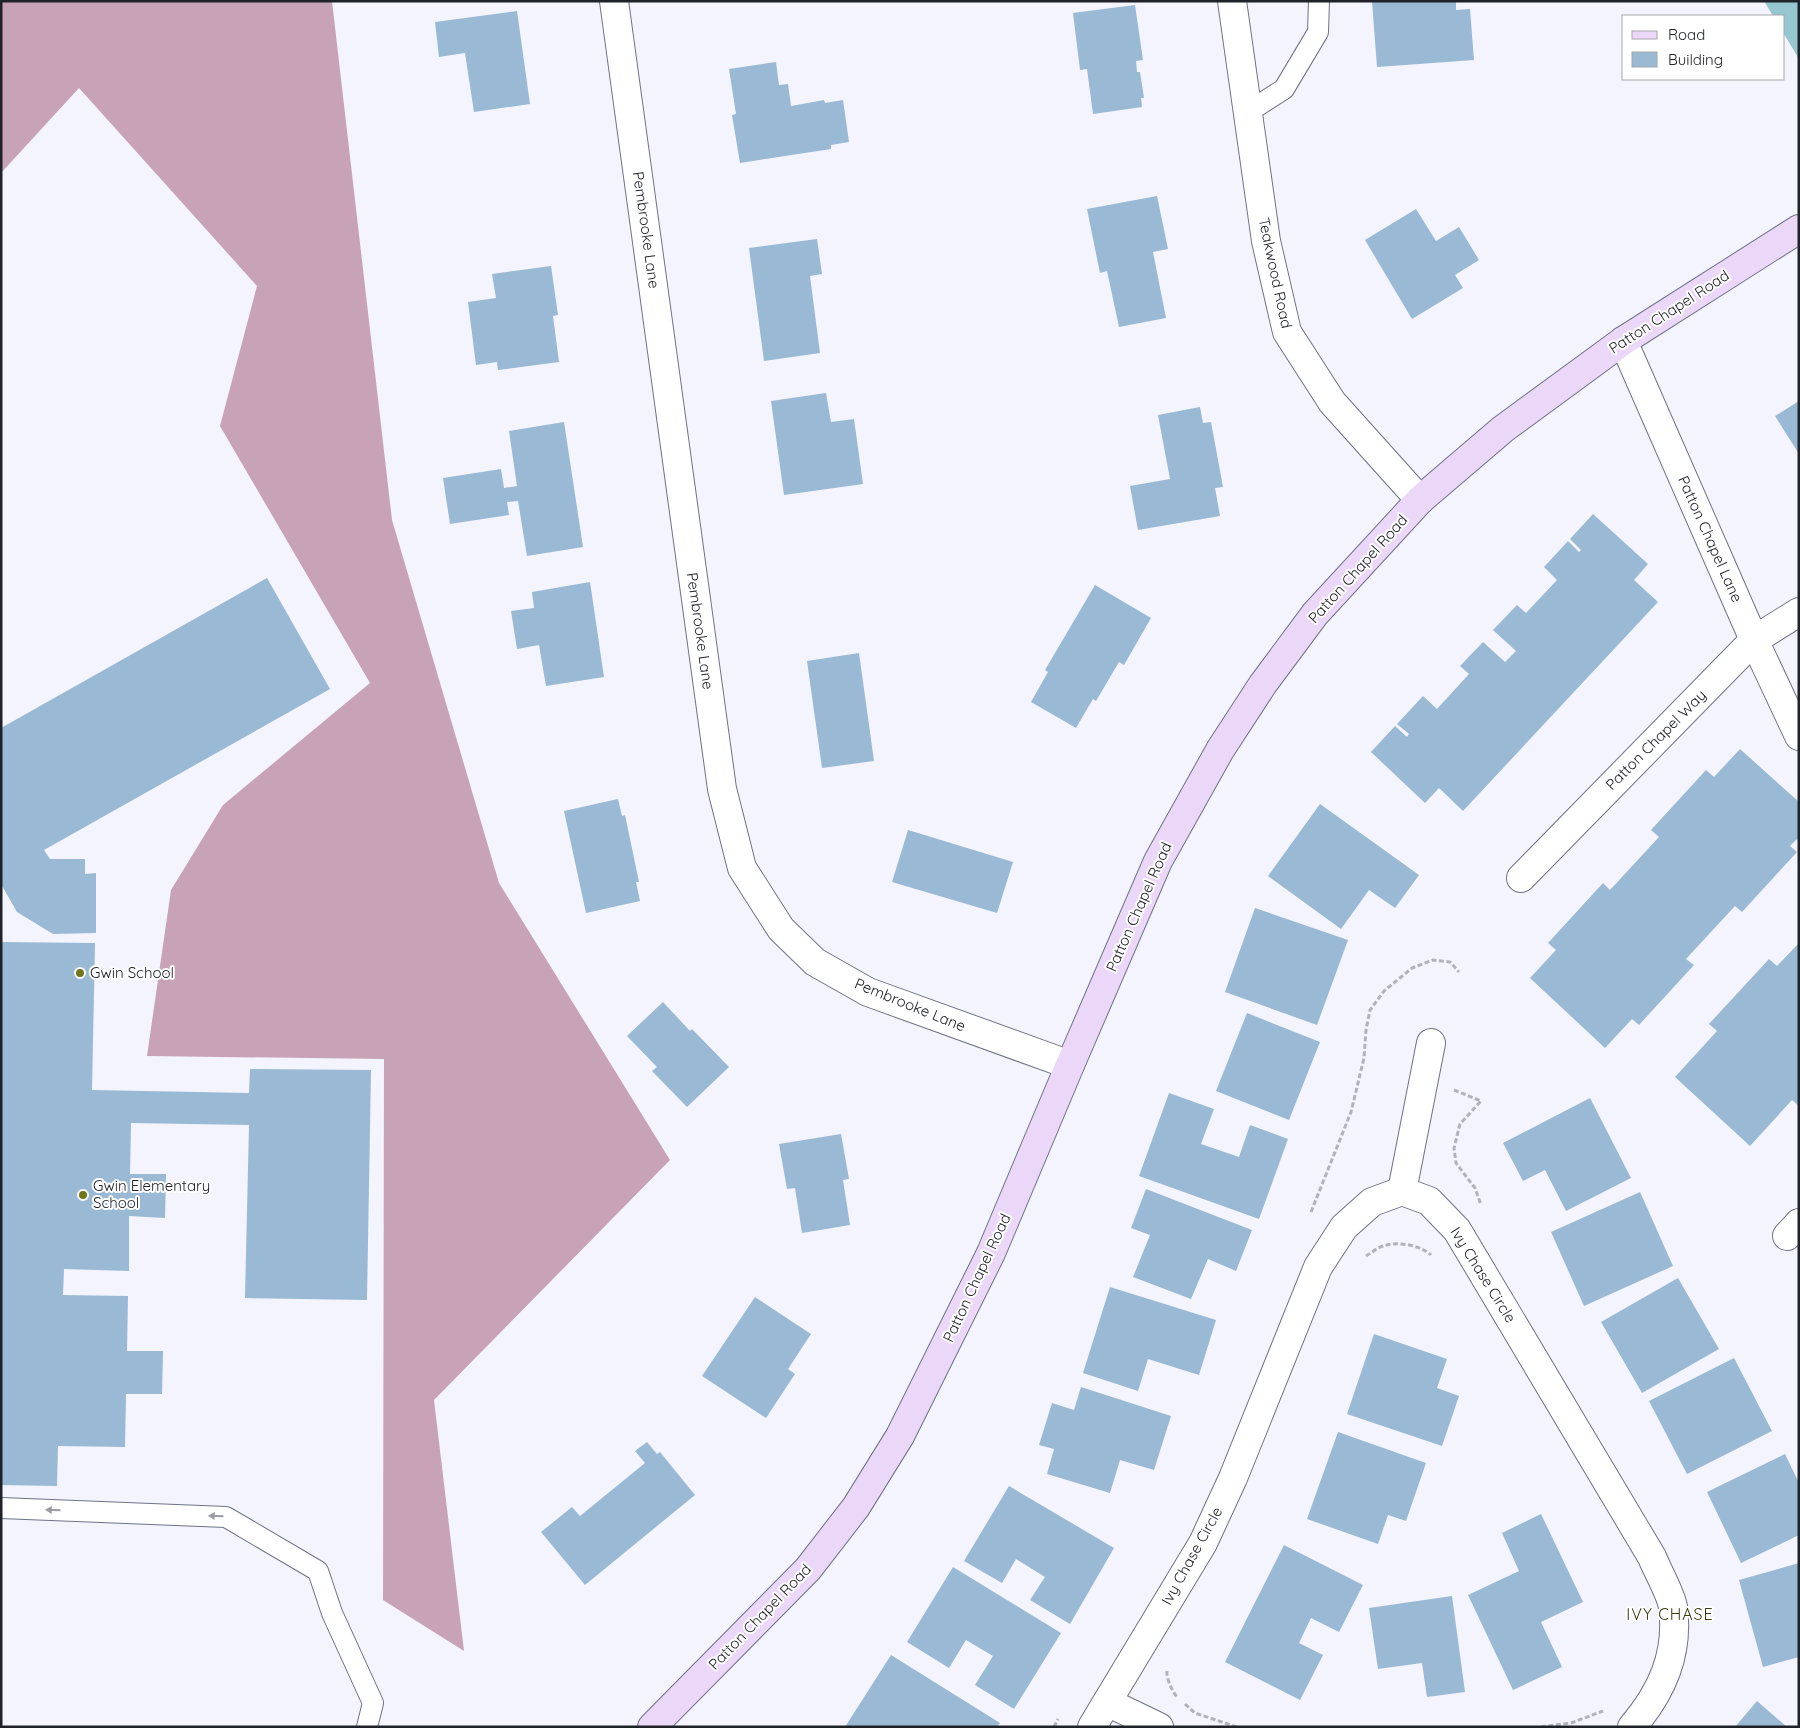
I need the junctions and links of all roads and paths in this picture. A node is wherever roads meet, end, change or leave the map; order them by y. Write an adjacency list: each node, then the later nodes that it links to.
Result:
1 (614, 1): 13 (street, Pembrooke Lane)
2 (1232, 1): 4 (street, Teakwood Road)
3 (1319, 1): 4 (lane)
4 (1248, 112): 7 (street, Teakwood Road)
5 (1799, 229): 6 (street, Patton Chapel Road)
6 (1623, 341): 7 (street, Patton Chapel Road); 9 (street, Patton Chapel Lane)
7 (1420, 500): 13 (street, Patton Chapel Road)
8 (1799, 612): 9 (street, Patton Chapel Way)
9 (1754, 640): 10 (street, Patton Chapel Lane); 11 (street, Patton Chapel Way)
10 (1799, 736)
11 (1521, 878)
12 (1431, 1043): 14 (street)
13 (1070, 1065): 22 (street, Patton Chapel Road)
14 (1402, 1191): 19 (street, Ivy Chase Circle); 27 (street, Ivy Chase Circle)
15 (1365, 1257): 16 (path)
16 (1435, 1259)
17 (1, 1508): 21 (lane, one-way to 17)
18 (1168, 1666): 25 (path)
19 (1107, 1702): 23 (street, Ivy Chase Circle); 24 (street)
20 (1605, 1710): 26 (path)
21 (367, 1727)
22 (652, 1727)
23 (1092, 1727)
24 (1159, 1727)
25 (1237, 1727)
26 (1541, 1727)
27 (1632, 1727)

